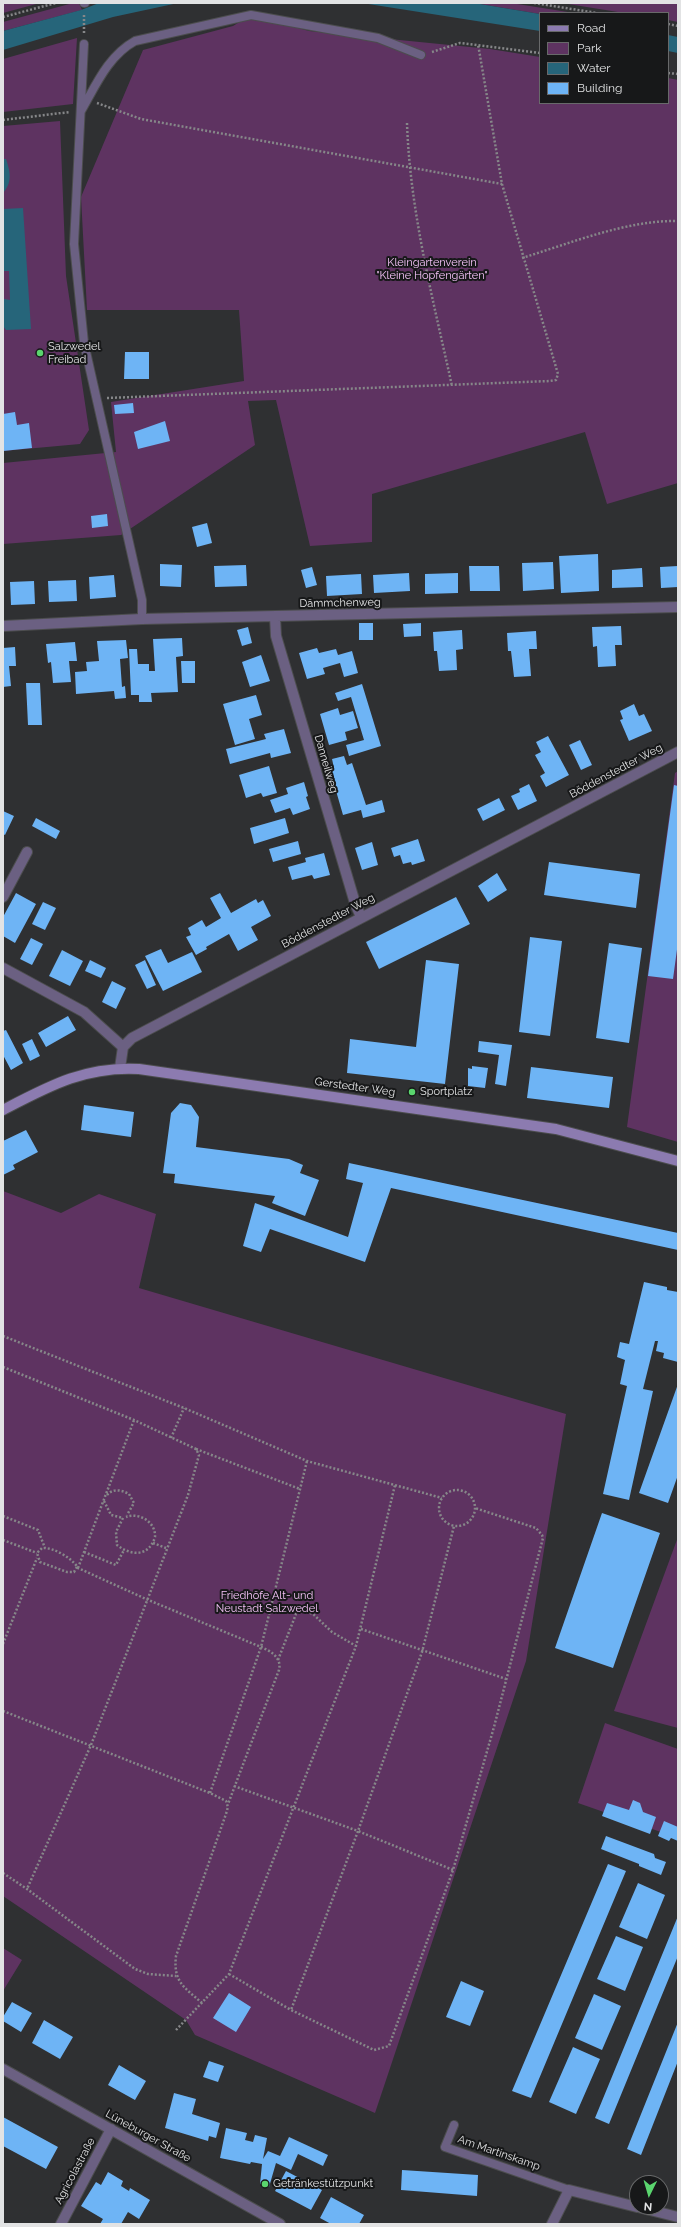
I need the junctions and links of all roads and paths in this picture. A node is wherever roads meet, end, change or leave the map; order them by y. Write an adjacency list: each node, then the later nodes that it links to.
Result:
1 (56, 3): 5 (path)
2 (84, 3): 6 (path)
3 (534, 3): 4 (path)
4 (591, 12)
5 (3, 18)
6 (84, 44): 11 (lane)
7 (478, 44): 8 (path); 9 (path); 15 (path)
8 (539, 53)
9 (421, 55): 10 (lane)
10 (87, 100): 11 (lane); 14 (path)
11 (80, 111): 12 (path); 19 (lane)
12 (3, 120)
13 (407, 123): 14 (path)
14 (408, 167): 15 (path); 18 (path)
15 (502, 184): 17 (path)
16 (678, 221): 17 (path)
17 (522, 258): 18 (path)
18 (452, 386): 19 (path)
19 (97, 399): 22 (lane)
20 (678, 606): 21 (street, Dämmchenweg)
21 (275, 617): 22 (street, Dämmchenweg); 27 (street, Danneilweg)
22 (142, 619): 23 (street, Dämmchenweg)
23 (3, 626)
24 (678, 752): 27 (street, Böddenstedter Weg)
25 (27, 852): 26 (street)
26 (3, 897)
27 (361, 917): 29 (street, Böddenstedter Weg)
28 (3, 968): 29 (street)
29 (123, 1047): 30 (street)
30 (120, 1068): 31 (street); 32 (street, Gerstedter Weg)
31 (3, 1110)
32 (678, 1161)
33 (3, 1336): 35 (path)
34 (3, 1367): 36 (path)
35 (184, 1408): 37 (path); 39 (path)
36 (134, 1420): 37 (path); 43 (path)
37 (171, 1438): 38 (path)
38 (196, 1449): 41 (path); 51 (path)
39 (307, 1462): 40 (path); 41 (path)
40 (395, 1485): 42 (path); 58 (path)
41 (300, 1489): 61 (path)
42 (442, 1498): 44 (path); 47 (path)
43 (104, 1501): 46 (path); 46 (path); 53 (path)
44 (475, 1508): 47 (path); 64 (path)
45 (3, 1516): 50 (path)
46 (124, 1518): 49 (path); 52 (path)
47 (454, 1526): 62 (path)
48 (3, 1540): 54 (path)
49 (153, 1543): 51 (path); 52 (path)
50 (45, 1548): 54 (path); 56 (path)
51 (166, 1548): 57 (path)
52 (124, 1550): 53 (path)
53 (84, 1552): 56 (path)
54 (37, 1553): 55 (path)
55 (38, 1558): 56 (path); 59 (path)
56 (78, 1567): 57 (path)
57 (146, 1599): 61 (path); 66 (path)
58 (361, 1630): 60 (path); 62 (path)
59 (3, 1644)
60 (356, 1646): 63 (path); 70 (path)
61 (261, 1647): 63 (path); 68 (path)
62 (422, 1652): 64 (path); 71 (path)
63 (278, 1660): 67 (path)
64 (506, 1679): 72 (path)
65 (3, 1711): 66 (path)
66 (90, 1746): 68 (path); 74 (path)
67 (234, 1786): 69 (path); 70 (path)
68 (210, 1793): 69 (path)
69 (228, 1804): 76 (path)
70 (294, 1808): 71 (path); 75 (path)
71 (358, 1831): 72 (path); 78 (path)
72 (453, 1870): 78 (path)
73 (3, 1874): 74 (path)
74 (27, 1889): 76 (path)
75 (229, 1974): 77 (path); 78 (path)
76 (176, 1976): 77 (path)
77 (202, 2003): 79 (path)
78 (291, 2010)
79 (176, 2030)
80 (3, 2069): 82 (street, Lüneburger Straße)
81 (454, 2125): 83 (lane, Am Martinskamp)
82 (111, 2130): 85 (street, Agricolastraße); 86 (street, Lüneburger Straße)
83 (569, 2190): 84 (street, Am Martinskamp); 87 (street)
84 (629, 2205)
85 (61, 2224)
86 (280, 2224)
87 (552, 2224)

